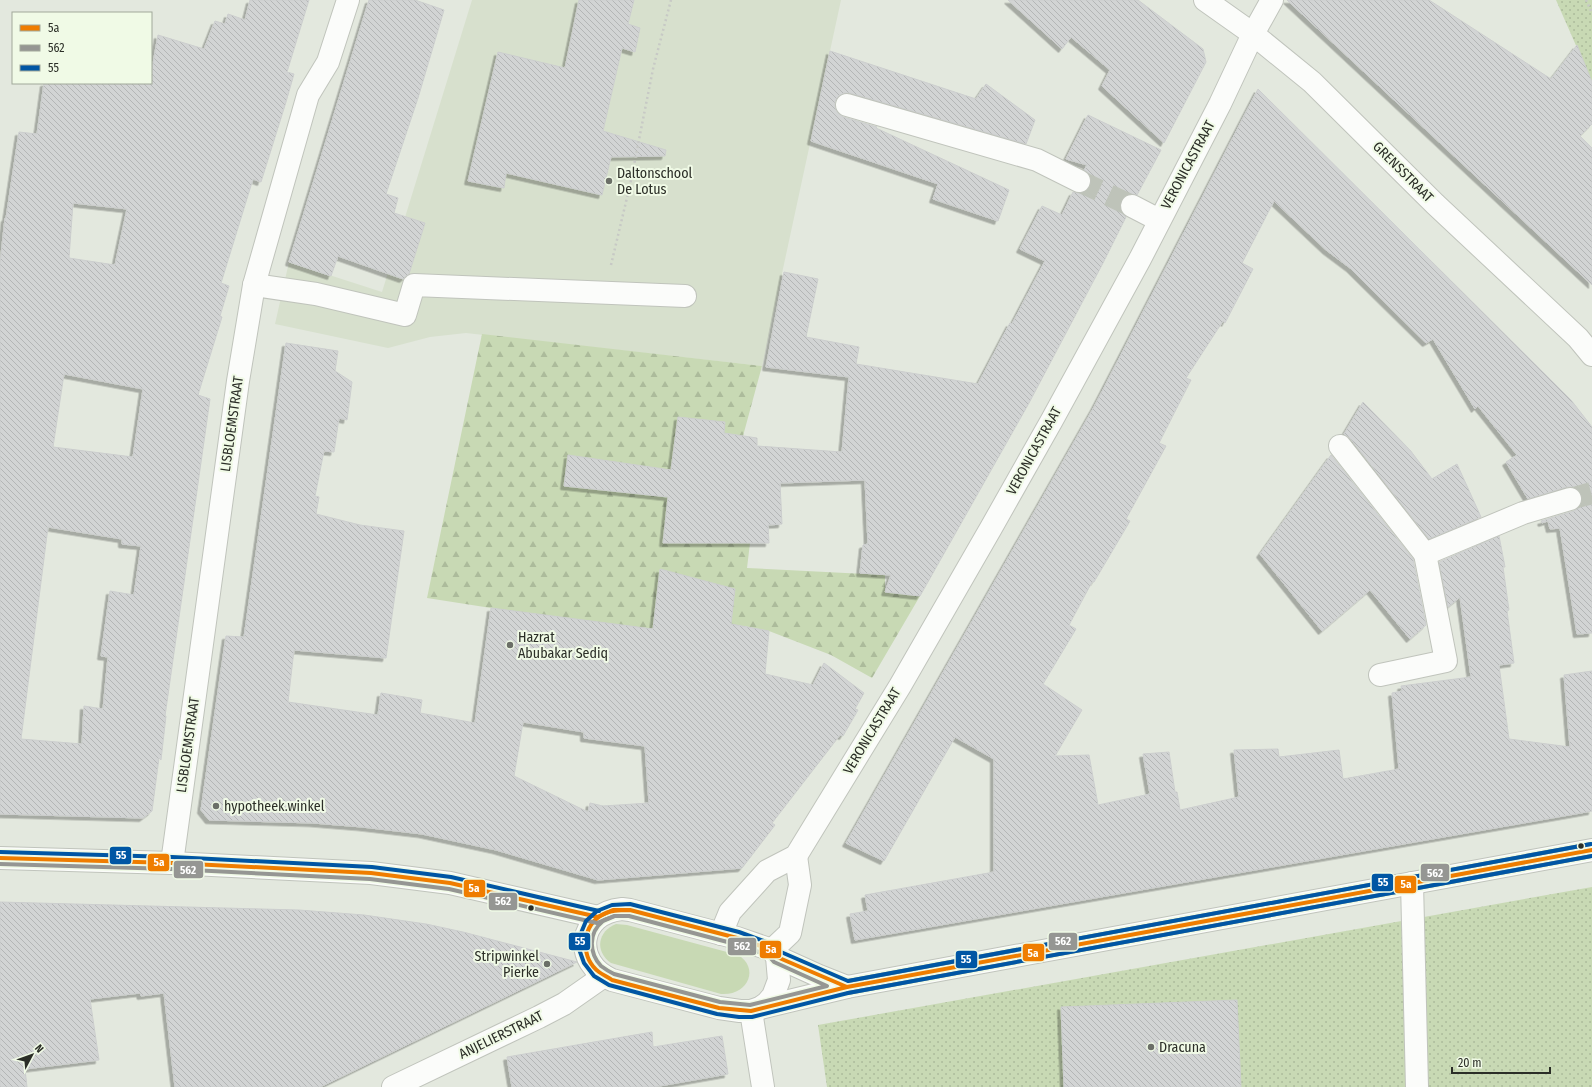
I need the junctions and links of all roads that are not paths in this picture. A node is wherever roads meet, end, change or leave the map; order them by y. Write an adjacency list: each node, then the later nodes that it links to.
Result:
1 (348, 0): 9 (street, LISBLOEMSTRAAT)
2 (1205, 0): 4 (street, GRENSSTRAAT)
3 (1272, 0): 4 (street, VERONICASTRAAT)
4 (1253, 34): 8 (street, VERONICASTRAAT); 11 (street, GRENSSTRAAT)
5 (847, 105): 6 (street)
6 (1079, 181)
7 (1132, 206): 8 (street)
8 (1159, 220): 17 (street, VERONICASTRAAT)
9 (254, 285): 10 (street); 19 (street, LISBLOEMSTRAAT)
10 (685, 296)
11 (1592, 355)
12 (1340, 446): 14 (street)
13 (1570, 499): 14 (street)
14 (1425, 554): 15 (street)
15 (1380, 675)
16 (1592, 850): 20 (street)
17 (796, 856): 22 (street); 23 (street)
18 (0, 858): 19 (street)
19 (172, 863): 21 (street)
20 (1412, 883): 25 (street); 29 (street)
21 (598, 917): 22 (street); 24 (street)
22 (721, 934): 23 (street)
23 (775, 954): 25 (street); 26 (street)
24 (604, 976): 26 (street); 27 (street, ANJELIERSTRAAT)
25 (847, 987): 26 (street)
26 (756, 1009): 28 (street)
27 (393, 1087)
28 (763, 1087)
29 (1417, 1087)

